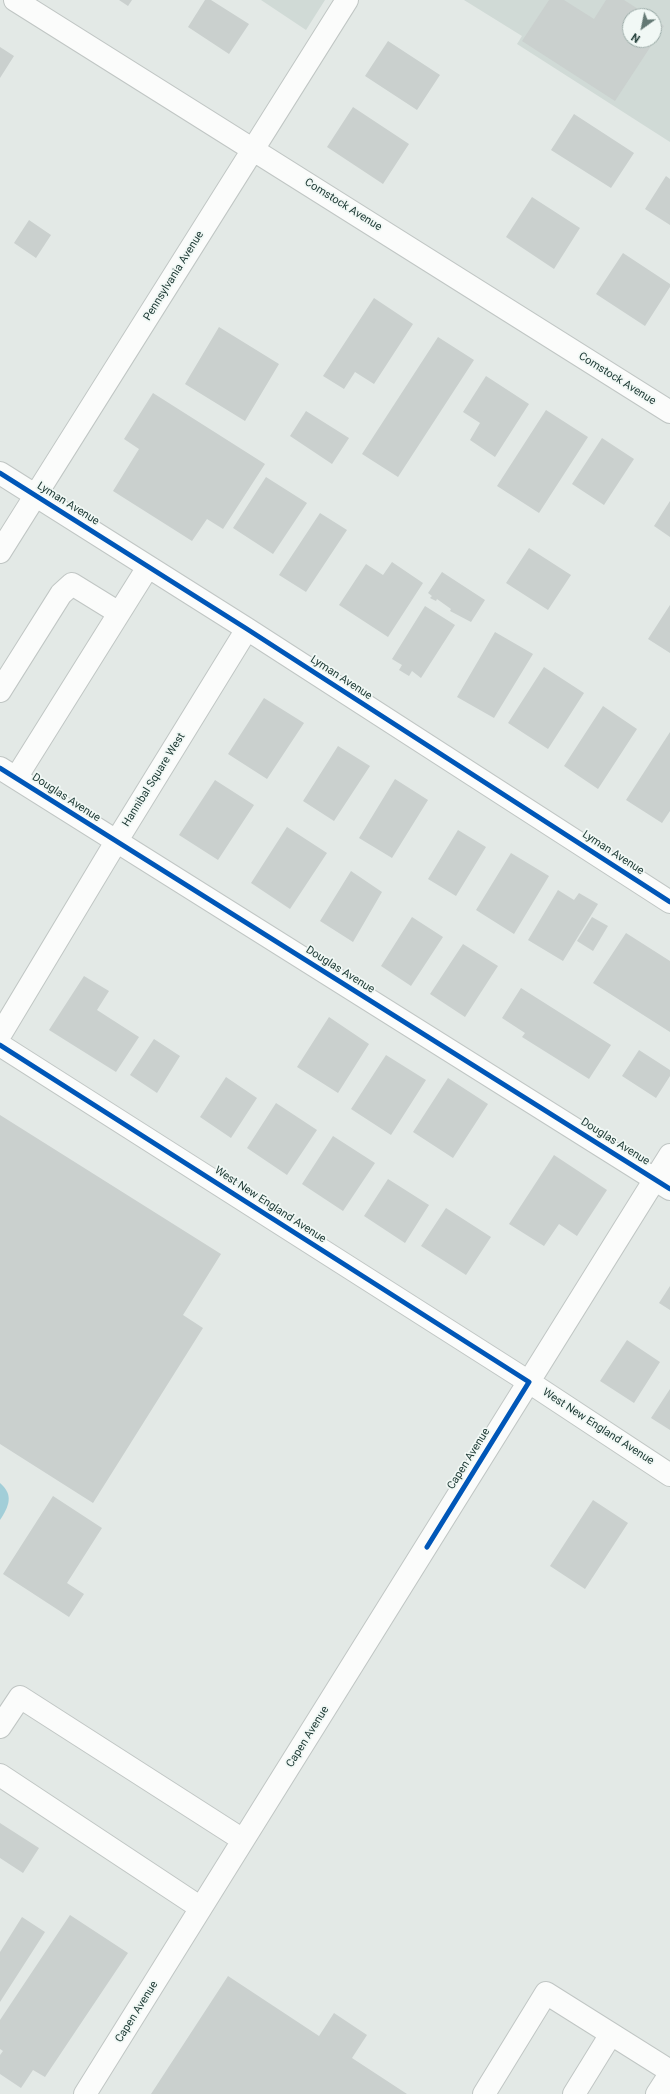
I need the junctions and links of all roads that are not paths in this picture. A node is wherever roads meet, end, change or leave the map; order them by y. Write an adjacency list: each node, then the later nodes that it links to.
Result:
1 (15, 0): 3 (street, Comstock Avenue)
2 (347, 0): 3 (street, Pennsylvania Avenue)
3 (253, 149): 4 (street, Comstock Avenue); 6 (street, Pennsylvania Avenue)
4 (670, 412)
5 (0, 473): 6 (street, Lyman Avenue)
6 (36, 496): 7 (street, Pennsylvania Avenue); 8 (street, Lyman Avenue)
7 (0, 552)
8 (148, 567): 9 (street); 10 (street, Lyman Avenue)
9 (119, 613): 11 (street); 12 (street)
10 (247, 629): 13 (street, Hannibal Square West); 14 (street, Lyman Avenue)
11 (0, 691)
12 (8, 773): 13 (street, Douglas Avenue)
13 (116, 842): 15 (street, Hannibal Square West); 18 (street, Douglas Avenue)
14 (670, 902)
15 (0, 1035)
16 (0, 1045): 19 (street, West New England Avenue)
17 (670, 1155): 18 (street, Capen Avenue)
18 (662, 1184): 19 (street, Capen Avenue)
19 (530, 1382): 20 (street, West New England Avenue); 23 (street, Capen Avenue)
20 (670, 1475)
21 (0, 1727): 23 (street)
22 (0, 1775): 24 (street)
23 (243, 1840): 24 (street, Capen Avenue)
24 (201, 1908): 27 (street, Capen Avenue)
25 (612, 2034): 26 (street); 28 (street); 29 (street)
26 (670, 2073): 30 (street)
27 (85, 2094)
28 (484, 2094)
29 (574, 2094)
30 (657, 2094)

